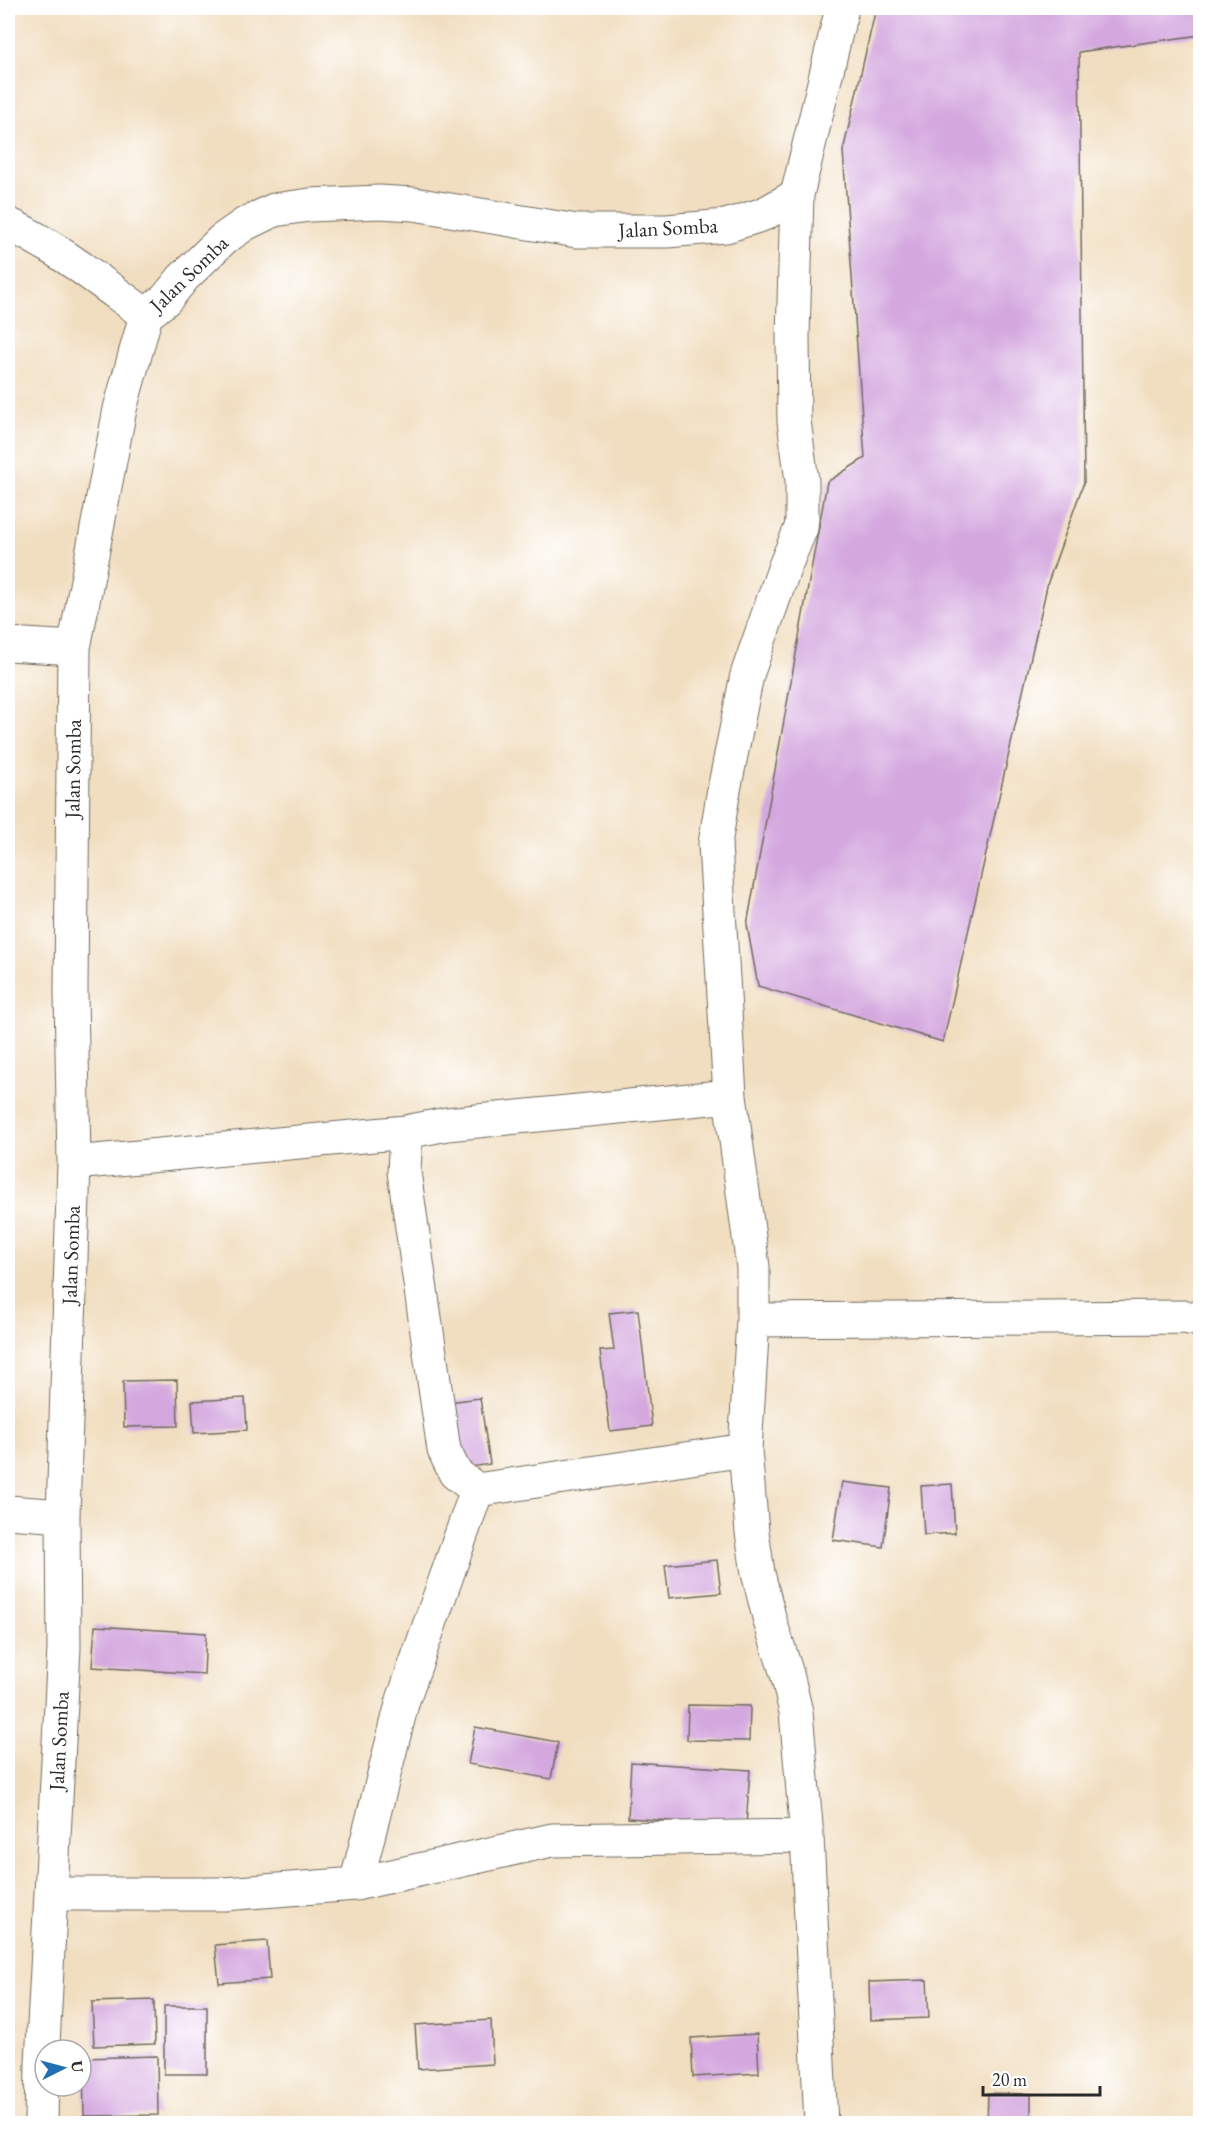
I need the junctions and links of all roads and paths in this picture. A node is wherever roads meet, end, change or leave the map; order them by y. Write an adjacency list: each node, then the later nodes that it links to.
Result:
1 (842, 8): 2 (street)
2 (797, 195): 4 (street, Jalan Somba); 7 (street)
3 (8, 224): 4 (street)
4 (146, 315): 6 (street, Jalan Somba)
5 (8, 644): 6 (street)
6 (74, 648): 9 (street, Jalan Somba)
7 (730, 1096): 8 (street); 10 (street)
8 (406, 1132): 9 (street); 13 (street)
9 (74, 1163): 15 (street, Jalan Somba)
10 (753, 1320): 11 (street); 12 (street)
11 (1200, 1320)
12 (745, 1450): 13 (street); 16 (street)
13 (477, 1490): 17 (street)
14 (8, 1512): 15 (street)
15 (63, 1515): 18 (street, Jalan Somba)
16 (807, 1836): 17 (street); 20 (street)
17 (356, 1884): 18 (street)
18 (51, 1894): 19 (street, Jalan Somba)
19 (41, 2124)
20 (821, 2124)

